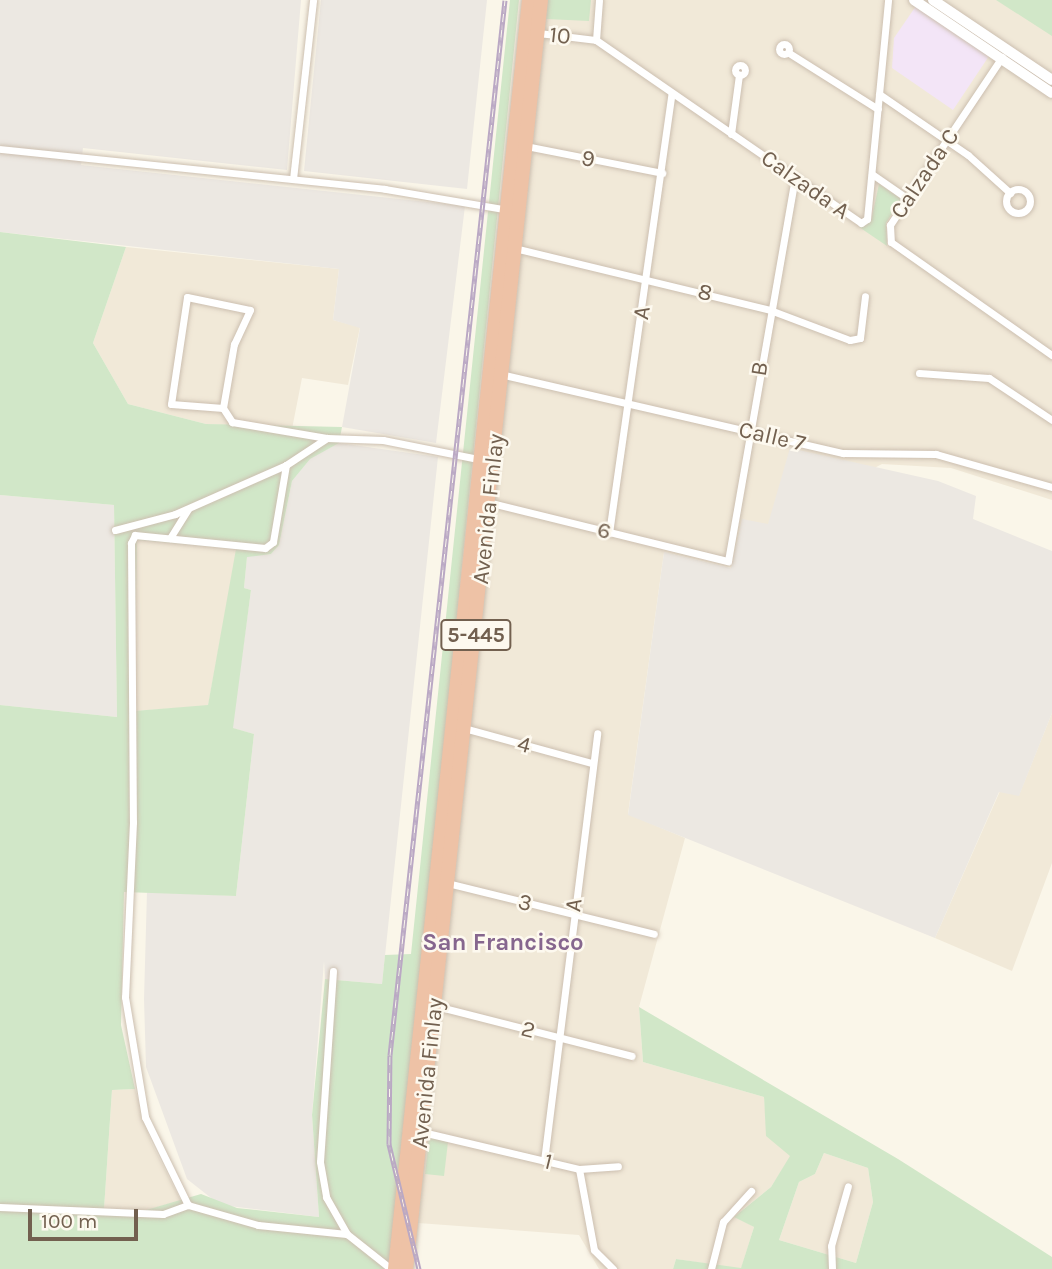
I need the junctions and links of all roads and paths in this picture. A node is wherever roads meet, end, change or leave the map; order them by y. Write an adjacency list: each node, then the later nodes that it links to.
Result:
1 (313, 0): 25 (street)
2 (529, 0): 8 (highway, Avenida Finlay / 5-445)
3 (541, 0): 8 (highway, Avenida Finlay / 5-445)
4 (599, 0): 9 (street)
5 (888, 0): 16 (street, Calzada A)
6 (914, 0): 11 (street)
7 (933, 0): 11 (street)
8 (531, 33): 9 (street, 10); 20 (highway, Avenida Finlay / 5-445)
9 (596, 40): 14 (street, Calzada A)
10 (789, 53): 17 (street)
11 (1005, 54): 13 (street); 15 (street); 19 (street, Calzada C)
12 (739, 75): 18 (street)
13 (1052, 80)
14 (672, 93): 18 (street, Calzada A); 22 (street, A)
15 (1052, 93)
16 (879, 94): 17 (street, Calzada A); 19 (street)
17 (878, 109): 23 (street, Calzada A)
18 (731, 134): 24 (street, Calzada A)
19 (947, 141): 26 (street); 27 (street, Calzada C)
20 (520, 145): 22 (street, 9); 28 (highway, Avenida Finlay / 5-445)
21 (0, 149): 25 (street)
22 (662, 173): 30 (street, A)
23 (872, 174): 24 (street, Calzada A); 27 (street)
24 (795, 178): 32 (street, B)
25 (293, 179): 28 (street)
26 (1010, 192)
27 (908, 199): 33 (street, Calzada C)
28 (514, 211): 29 (highway, Avenida Finlay / 5-445)
29 (511, 247): 30 (street, 8); 34 (highway, Avenida Finlay / 5-445)
30 (648, 279): 32 (street, 8); 36 (street, A)
31 (865, 296): 32 (street, 8)
32 (770, 310): 39 (street, B)
33 (1052, 355)
34 (498, 373): 36 (street, Calle 7); 41 (highway, Avenida Finlay / 5-445)
35 (919, 373): 38 (street)
36 (629, 404): 39 (street, Calle 7); 47 (street, A)
37 (223, 408): 37 (street); 40 (street)
38 (1052, 420)
39 (750, 432): 43 (street, Calle 7); 49 (street, B)
40 (327, 438): 41 (street); 42 (street)
41 (489, 461): 44 (highway, Avenida Finlay / 5-445)
42 (286, 465): 45 (street); 48 (street)
43 (1052, 487)
44 (485, 502): 47 (street, 6); 50 (highway, Avenida Finlay / 5-445)
45 (190, 508): 46 (street); 48 (street)
46 (115, 530)
47 (609, 533): 49 (street, 6)
48 (170, 538): 66 (street)
49 (728, 561)
50 (461, 728): 52 (street, 4); 53 (highway, Avenida Finlay / 5-445)
51 (597, 733): 52 (street, A)
52 (591, 763): 54 (street, A)
53 (443, 882): 54 (street, 3); 57 (highway, Avenida Finlay / 5-445)
54 (573, 915): 55 (street, 3); 58 (street, A)
55 (654, 934)
56 (333, 971): 68 (street)
57 (429, 1004): 58 (street, 2); 60 (highway, Avenida Finlay / 5-445)
58 (558, 1037): 59 (street, 2); 61 (street, A)
59 (632, 1056)
60 (416, 1131): 61 (street, 1); 69 (highway, Avenida Finlay / 5-445); 70 (highway, Avenida Finlay / 5-445)
61 (544, 1161): 63 (street, 1)
62 (618, 1166): 63 (street)
63 (579, 1169): 71 (street, 1)
64 (848, 1185): 73 (street)
65 (751, 1191): 72 (street)
66 (188, 1205): 67 (street); 68 (street)
67 (0, 1207)
68 (346, 1234): 69 (street)
69 (393, 1269)
70 (406, 1269)
71 (612, 1269)
72 (711, 1269)
73 (832, 1269)

